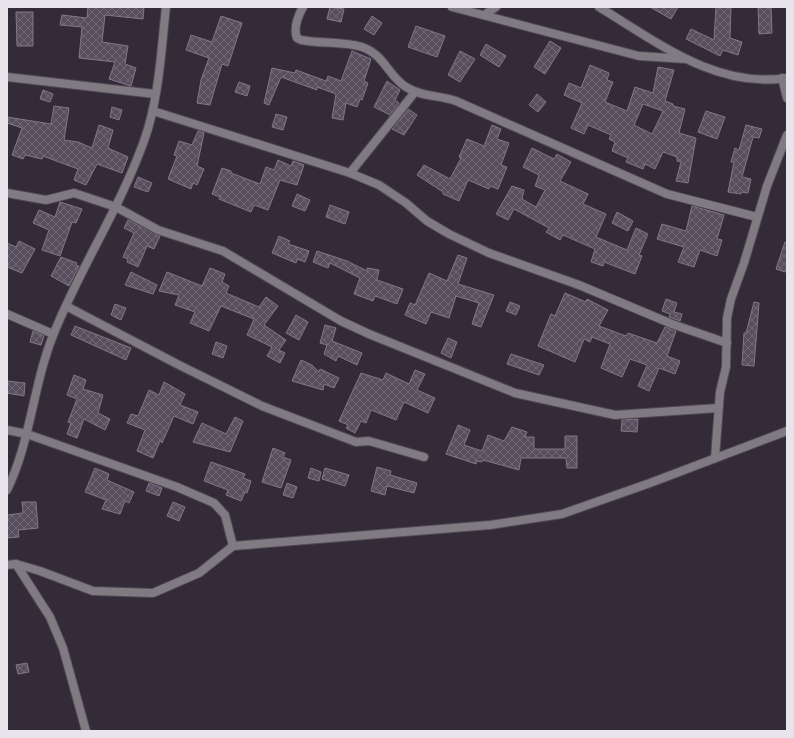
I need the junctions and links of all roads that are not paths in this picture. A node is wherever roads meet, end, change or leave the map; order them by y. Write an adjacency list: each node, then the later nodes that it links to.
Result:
1 (166, 7): 11 (street)
2 (303, 7): 10 (street)
3 (452, 7): 6 (street)
4 (496, 7): 6 (street)
5 (600, 7): 7 (street)
6 (484, 15): 7 (street)
7 (686, 59): 9 (street)
8 (7, 77): 11 (street)
9 (785, 78): 12 (street)
10 (415, 92): 15 (street); 18 (street)
11 (155, 94): 13 (street)
12 (787, 98)
13 (153, 111): 15 (street); 17 (street)
14 (787, 135): 18 (street)
15 (350, 173): 22 (street)
16 (7, 193): 17 (street)
17 (116, 207): 19 (street); 23 (street)
18 (756, 216): 22 (street)
19 (66, 306): 21 (street); 27 (street)
20 (7, 314): 21 (street)
21 (53, 334): 26 (street)
22 (728, 342): 23 (street)
23 (718, 408): 28 (street)
24 (7, 430): 26 (street)
25 (787, 431): 28 (street)
26 (27, 434): 29 (street); 30 (street)
27 (424, 457)
28 (715, 458): 30 (street)
29 (7, 490)
30 (232, 546): 31 (street)
31 (11, 564): 32 (street)
32 (86, 731)

